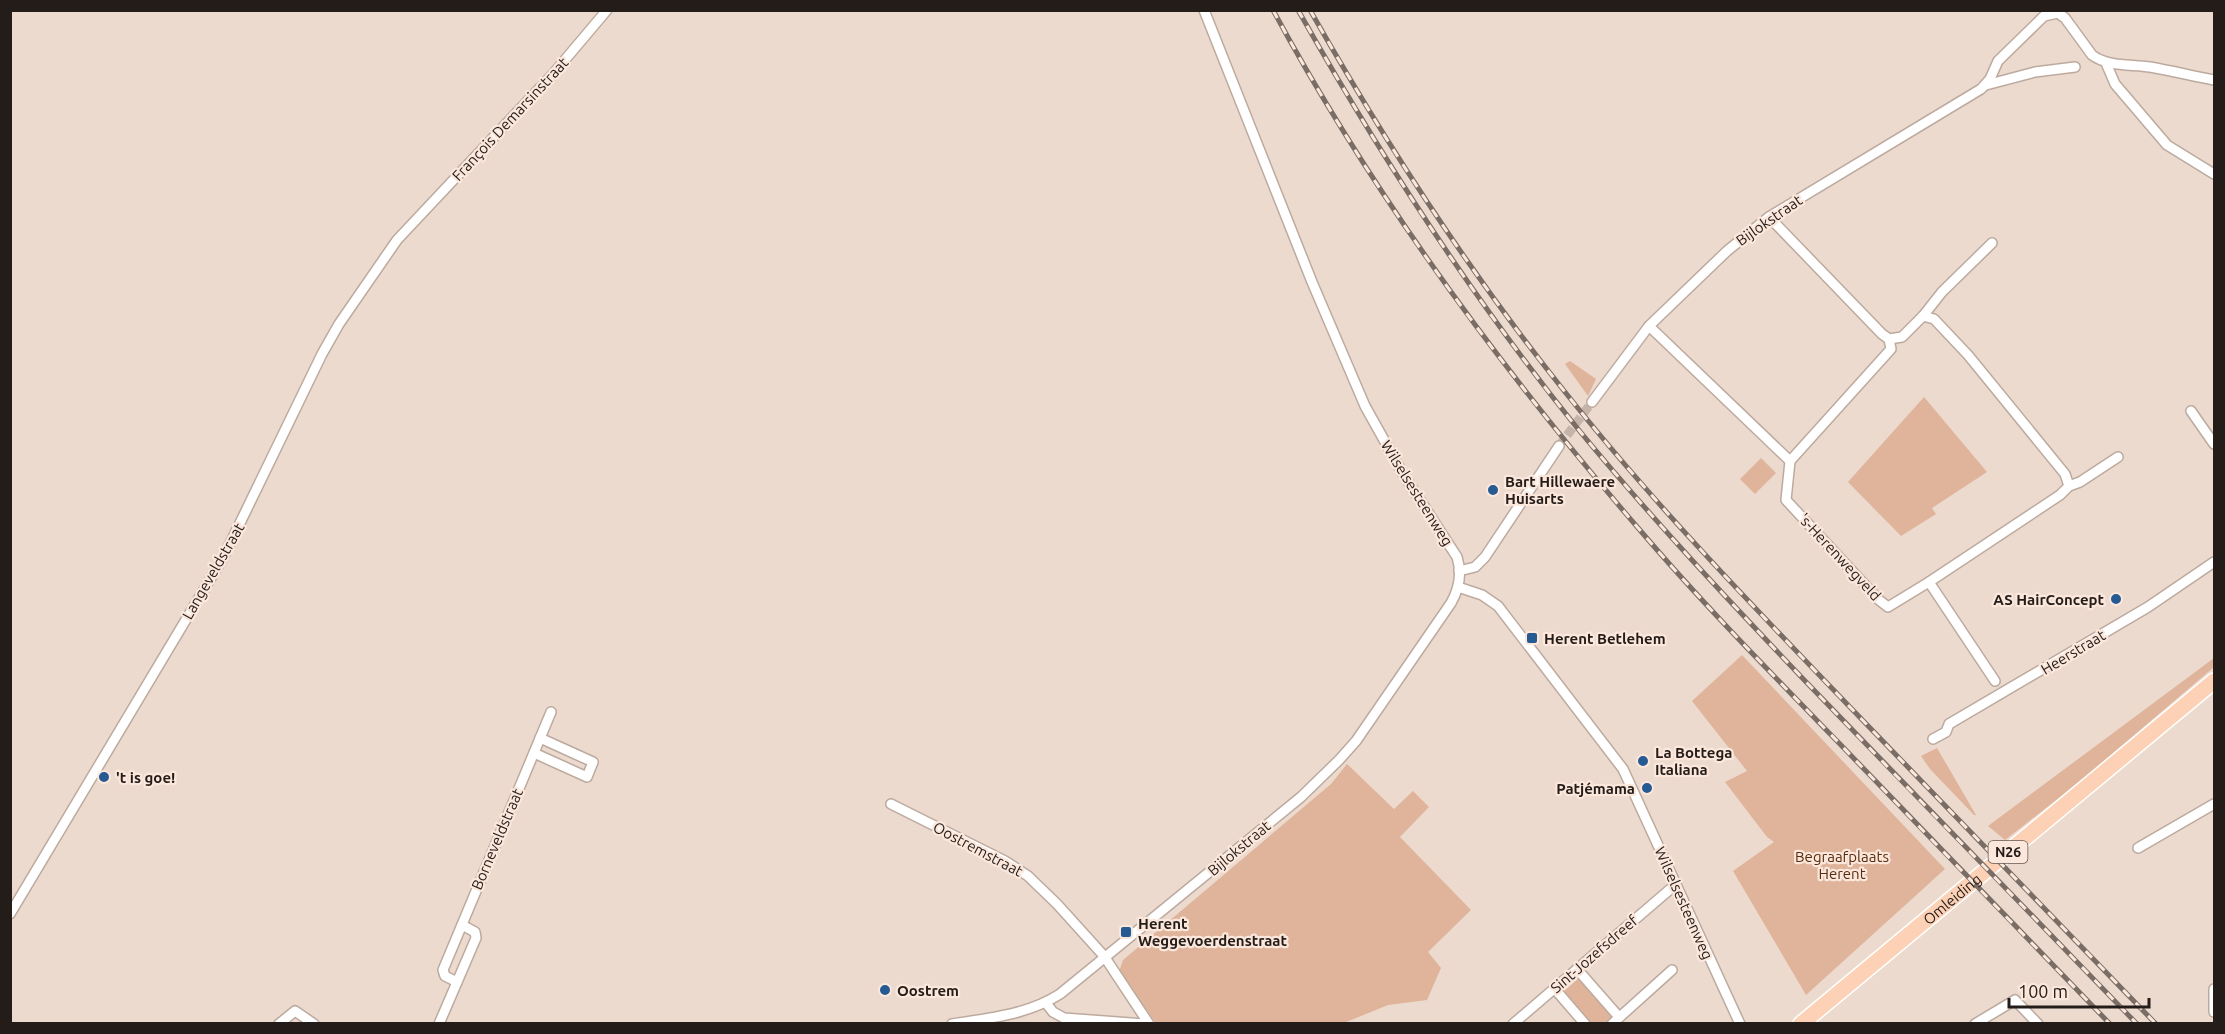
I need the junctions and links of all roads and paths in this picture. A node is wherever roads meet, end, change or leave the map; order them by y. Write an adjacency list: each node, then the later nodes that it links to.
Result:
1 (607, 10): 10 (street, François Demarsinstraat)
2 (1204, 10): 23 (street, Wilselsesteenweg)
3 (2059, 12): 4 (street); 7 (street)
4 (2106, 63): 6 (street); 8 (street)
5 (2075, 67): 7 (street, Bijlokstraat)
6 (2214, 80)
7 (1986, 85): 9 (street, Bijlokstraat)
8 (2214, 174)
9 (1769, 217): 13 (street, Bijlokstraat); 14 (street)
10 (411, 225): 37 (street, Langeveldstraat)
11 (1992, 243): 12 (street)
12 (1923, 316): 14 (street); 21 (street)
13 (1649, 326): 15 (street, Bijlokstraat); 20 (street)
14 (1889, 339): 20 (street)
15 (1592, 402)
16 (2191, 411): 17 (street)
17 (2214, 444)
18 (1558, 446): 23 (street)
19 (2118, 457): 21 (street, 's-Herenwegveld)
20 (1791, 461): 24 (street, 's-Herenwegveld)
21 (2069, 486): 24 (street, 's-Herenwegveld)
22 (2214, 562): 31 (street, Heerstraat)
23 (1460, 571): 25 (street, Wilselsesteenweg)
24 (1929, 582): 26 (street)
25 (1458, 587): 36 (street, Wilselsesteenweg); 39 (street, Bijlokstraat)
26 (1995, 681)
27 (2214, 681): 56 (main road, Omleiding / N26)
28 (2214, 691): 57 (main road, Omleiding / N26)
29 (551, 712): 30 (street, Borneveldstraat)
30 (540, 738): 32 (street, Borneveldstraat); 32 (street)
31 (1933, 739)
32 (534, 753): 38 (street, Borneveldstraat)
33 (891, 804): 39 (street, Oostremstraat)
34 (2214, 804): 35 (street)
35 (2138, 848)
36 (1675, 885): 40 (street, Sint-Jozefsdreef); 55 (street, Wilselsesteenweg)
37 (10, 914)
38 (462, 925): 42 (street, Borneveldstraat); 42 (street)
39 (1106, 958): 45 (street, Bijlokstraat); 52 (street, Oostremstraat)
40 (1576, 969): 43 (street, Sint-Jozefsdreef); 47 (street)
41 (1672, 970): 47 (street)
42 (457, 982): 50 (street)
43 (1554, 988): 53 (street, Sint-Jozefsdreef); 54 (street)
44 (2214, 989): 46 (street)
45 (1046, 1003): 51 (street, Bijlokstraat); 52 (street)
46 (2214, 1012)
47 (1615, 1020)
48 (279, 1023): 49 (street)
49 (314, 1023)
50 (439, 1023)
51 (952, 1023)
52 (1147, 1023)
53 (1512, 1023)
54 (1585, 1023)
55 (1740, 1023)
56 (1801, 1023)
57 (1808, 1023)
58 (1975, 1023): 59 (street)
59 (2038, 1023)

